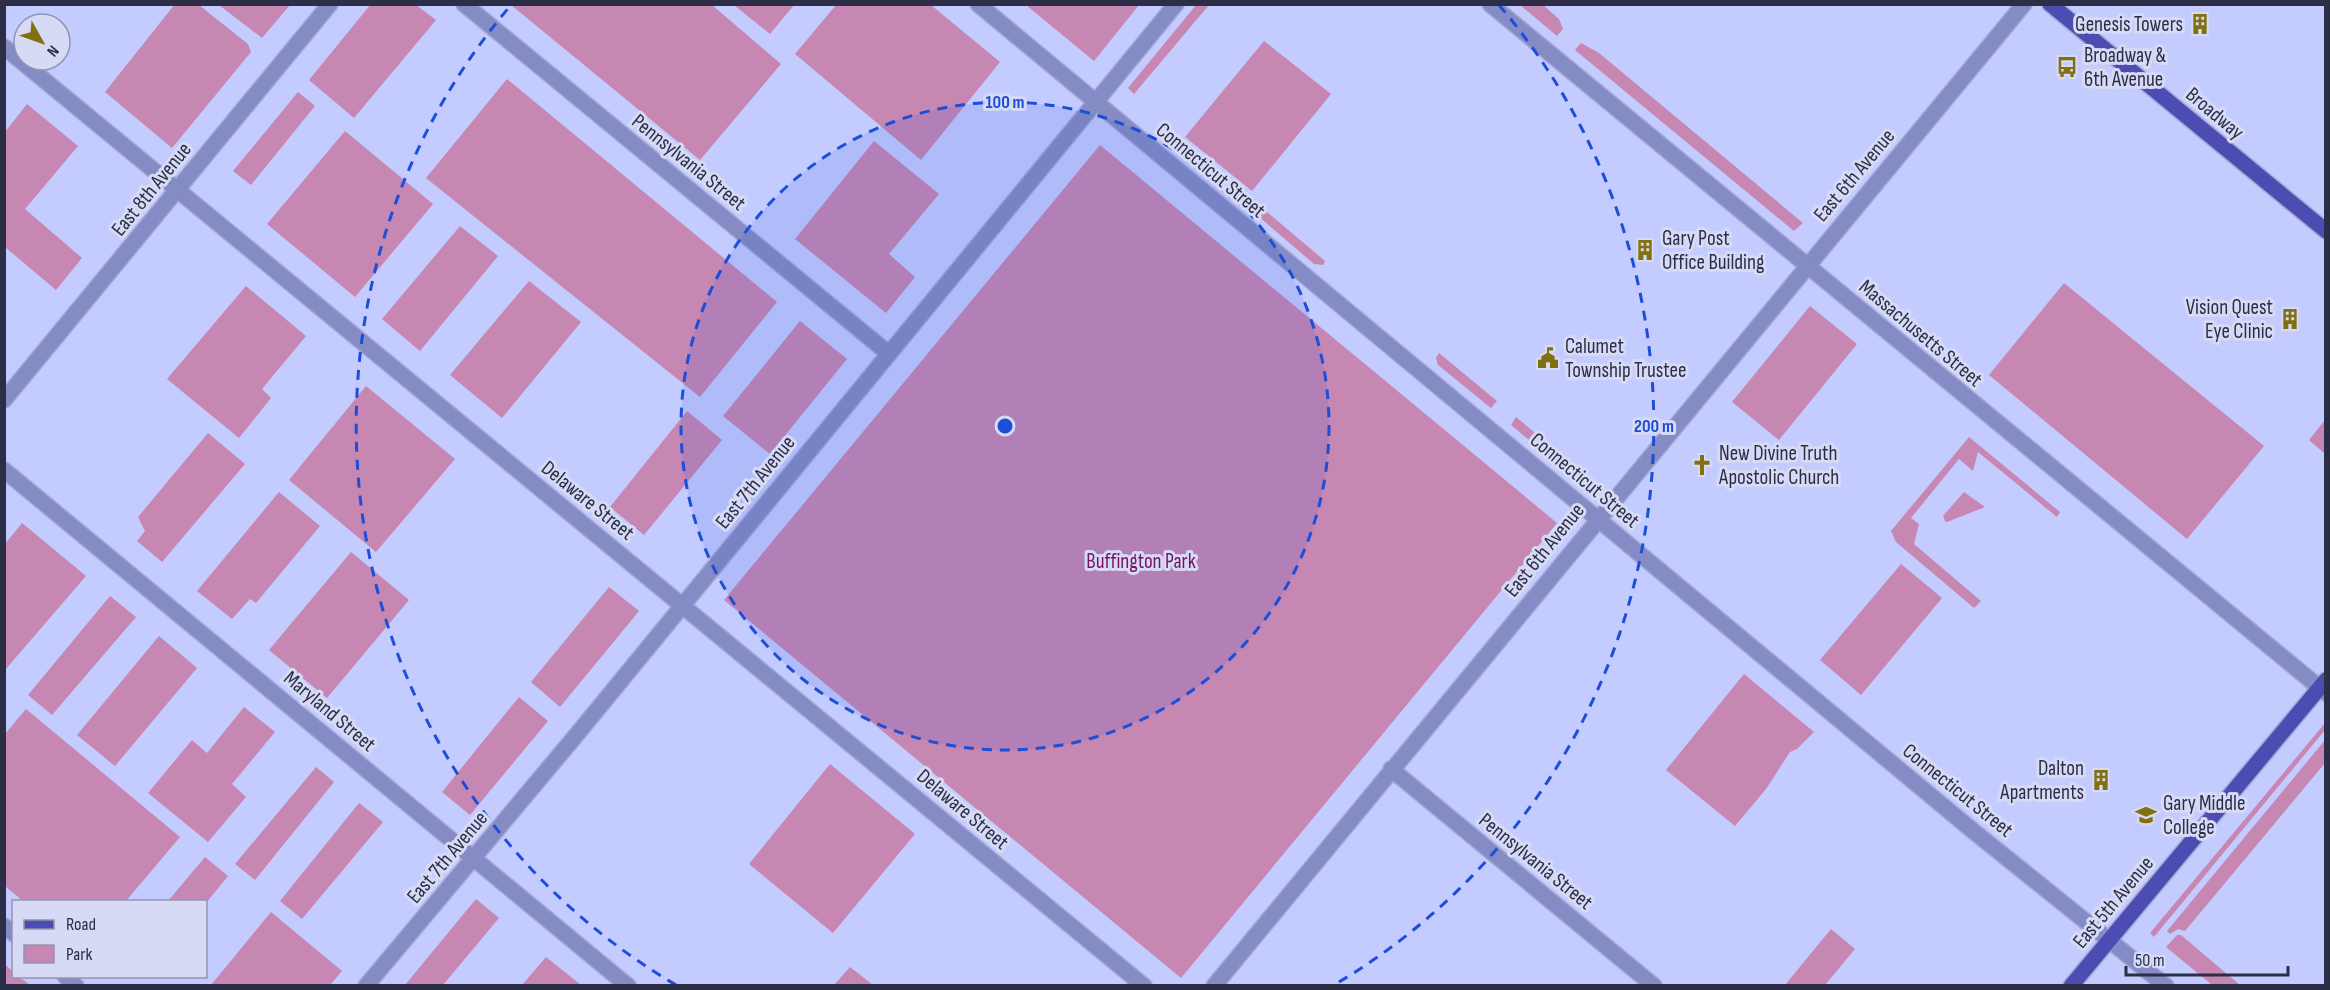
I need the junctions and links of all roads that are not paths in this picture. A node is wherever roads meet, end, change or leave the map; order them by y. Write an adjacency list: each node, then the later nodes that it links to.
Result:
1 (330, 4): 10 (street, East 8th Avenue)
2 (464, 4): 13 (street, Pennsylvania Street)
3 (978, 4): 9 (street, Connecticut Street)
4 (1176, 4): 9 (street, East 7th Avenue)
5 (1490, 4): 12 (street, Massachusetts Street)
6 (2024, 4): 12 (street, East 6th Avenue)
7 (2050, 4): 11 (main road, Broadway)
8 (4, 47): 10 (street, Delaware Street)
9 (1095, 101): 13 (street, East 7th Avenue); 16 (street, Connecticut Street)
10 (177, 190): 14 (street, East 8th Avenue); 17 (street, Delaware Street)
11 (2325, 231)
12 (1806, 265): 16 (street, East 6th Avenue); 18 (street, Massachusetts Street)
13 (888, 352): 17 (street, East 7th Avenue)
14 (4, 400)
15 (4, 470): 20 (street, Maryland Street)
16 (1598, 518): 19 (street, East 6th Avenue); 21 (street, Connecticut Street)
17 (682, 605): 20 (street, East 7th Avenue); 24 (street, Delaware Street)
18 (2323, 687): 21 (main road, East 5th Avenue)
19 (1391, 769): 25 (street, East 6th Avenue); 26 (street, Pennsylvania Street)
20 (474, 857): 22 (street, East 7th Avenue); 23 (street, Maryland Street)
21 (2109, 939): 27 (main road, East 5th Avenue); 28 (street, Connecticut Street)
22 (366, 986)
23 (628, 986)
24 (1144, 986)
25 (1214, 986)
26 (1654, 986)
27 (2071, 986)
28 (2166, 986)

